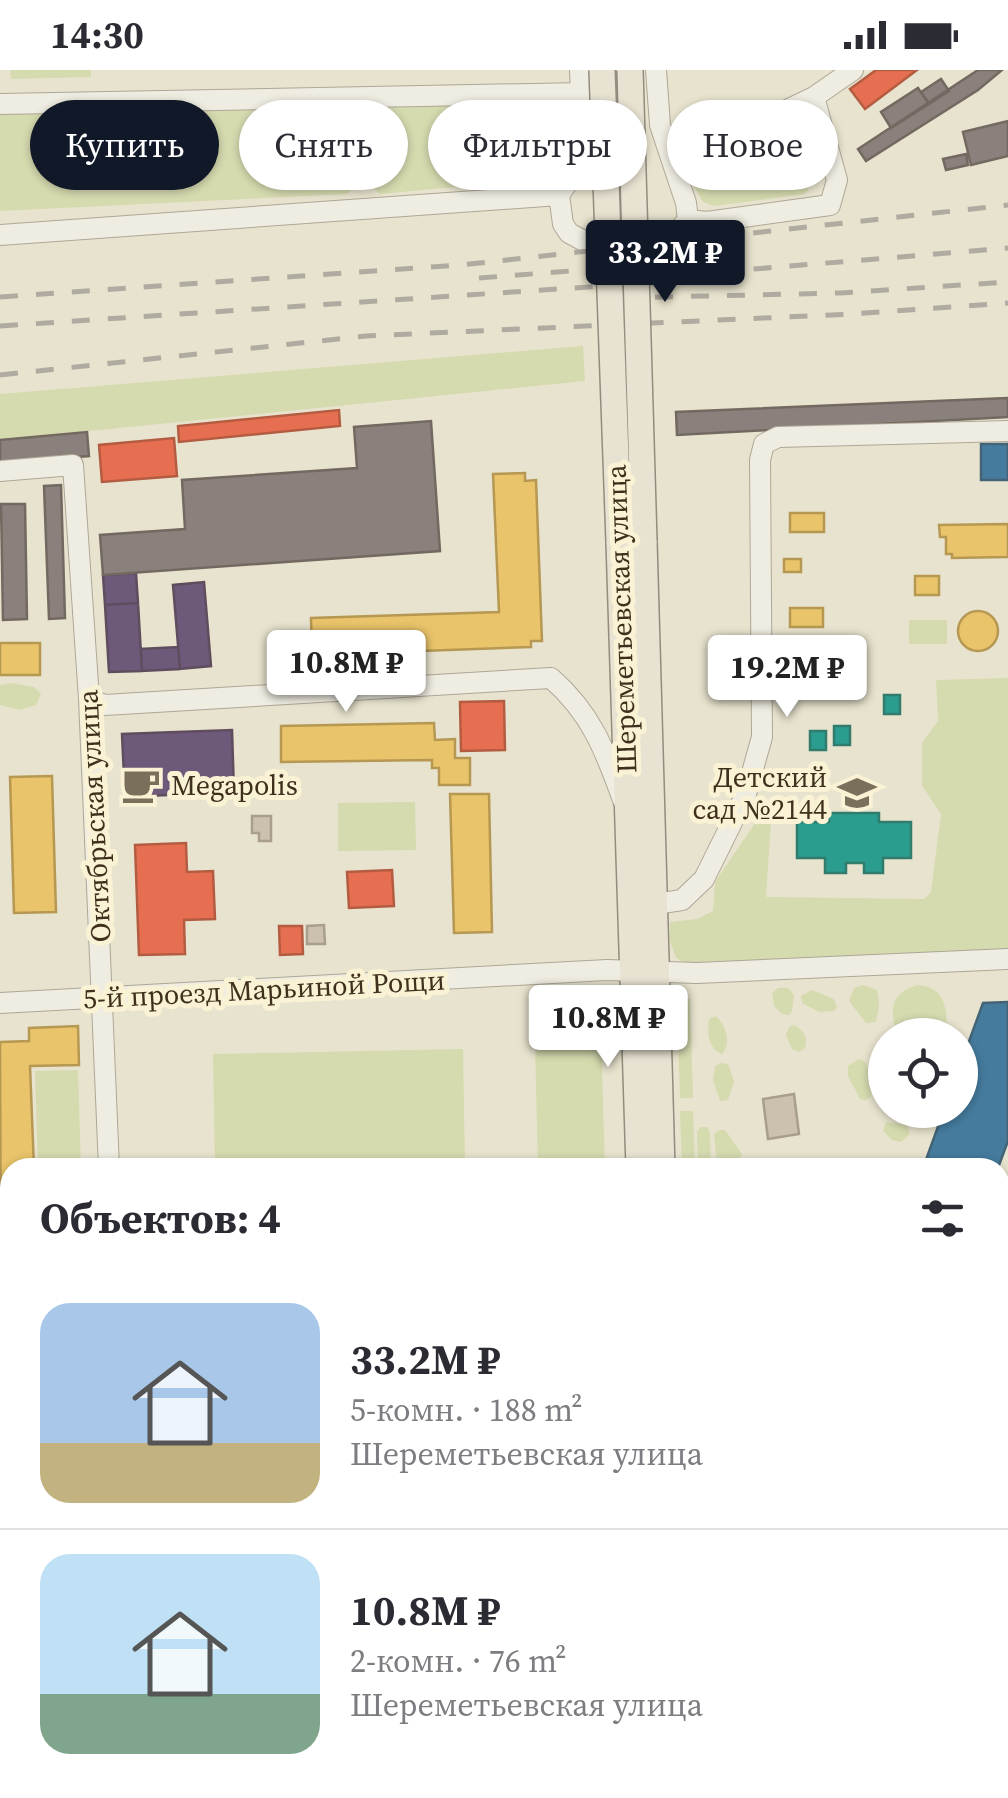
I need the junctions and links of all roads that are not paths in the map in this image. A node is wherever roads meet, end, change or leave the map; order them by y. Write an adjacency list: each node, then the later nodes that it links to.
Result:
1 (580, 70): 6 (street)
2 (602, 70): 17 (main road, Шереметьевская улица, bridge)
3 (630, 70): 17 (main road, Шереметьевская улица, bridge)
4 (656, 70): 10 (street)
5 (853, 70): 7 (street)
6 (581, 93): 9 (street); 12 (street)
7 (814, 96): 8 (street); 13 (street)
8 (806, 100)
9 (0, 104)
10 (667, 144)
11 (680, 190): 13 (street)
12 (559, 195): 13 (street); 14 (street)
13 (688, 220)
14 (0, 235)
15 (1008, 431): 20 (street)
16 (0, 472): 18 (street, Октябрьская улица)
17 (632, 541): 19 (main road, Шереметьевская улица); 20 (main road, Шереметьевская улица)
18 (89, 699): 19 (street); 23 (street, Октябрьская улица)
19 (626, 808): 22 (main road, Шереметьевская улица)
20 (655, 904): 22 (main road, Шереметьевская улица)
21 (1008, 960): 22 (street, 5-й проезд Марьиной Рощи)
22 (644, 971): 23 (street, 5-й проезд Марьиной Рощи); 26 (main road, Шереметьевская улица); 27 (main road, Шереметьевская улица)
23 (102, 998): 24 (street, 5-й проезд Марьиной Рощи); 25 (street, Октябрьская улица)
24 (0, 1003)
25 (109, 1158)
26 (639, 1158)
27 (661, 1158)

